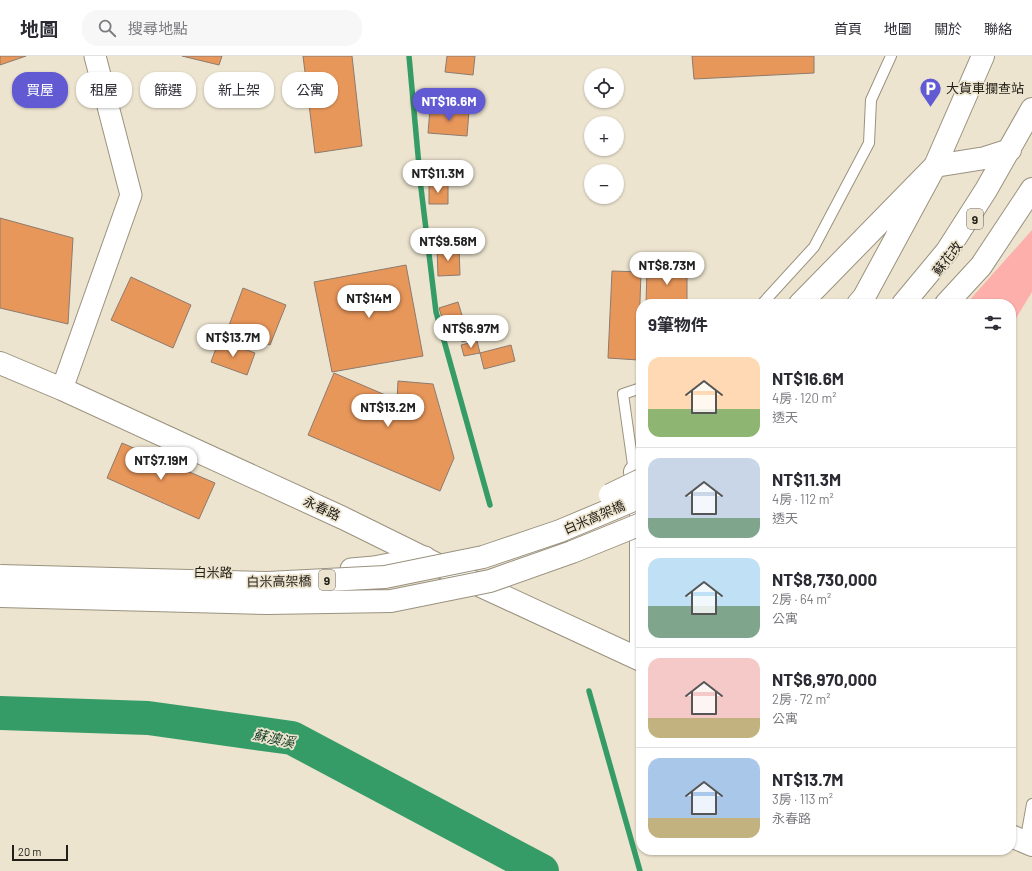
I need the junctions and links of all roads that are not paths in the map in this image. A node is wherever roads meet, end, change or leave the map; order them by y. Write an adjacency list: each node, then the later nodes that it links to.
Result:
1 (95, 56): 16 (street)
2 (891, 56): 9 (lane)
3 (983, 56): 7 (main road)
4 (1032, 108): 6 (main road)
5 (1032, 128): 13 (main road, 蘇花改 / 9)
6 (1010, 150): 7 (main road); 12 (main road)
7 (935, 166): 10 (main road); 11 (main road)
8 (1032, 189): 14 (main road, 9)
9 (767, 299)
10 (805, 299)
11 (862, 299)
12 (907, 299)
13 (913, 299)
14 (951, 299)
15 (0, 363): 16 (main road, 永春路)
16 (62, 389): 22 (main road, 永春路)
17 (636, 390): 18 (lane)
18 (636, 458)
19 (636, 475): 25 (main road, bridge)
20 (636, 499): 25 (main road, 白米高架橋 / 9, bridge)
21 (636, 526): 26 (main road, 白米高架橋 / 9, bridge)
22 (425, 557): 23 (street, 白米路); 27 (main road, 永春路)
23 (0, 567)
24 (0, 576): 25 (main road, 白米高架橋 / 9, bridge)
25 (356, 579)
26 (0, 596)
27 (636, 657)
28 (1032, 804): 29 (lane)
29 (1023, 841)

